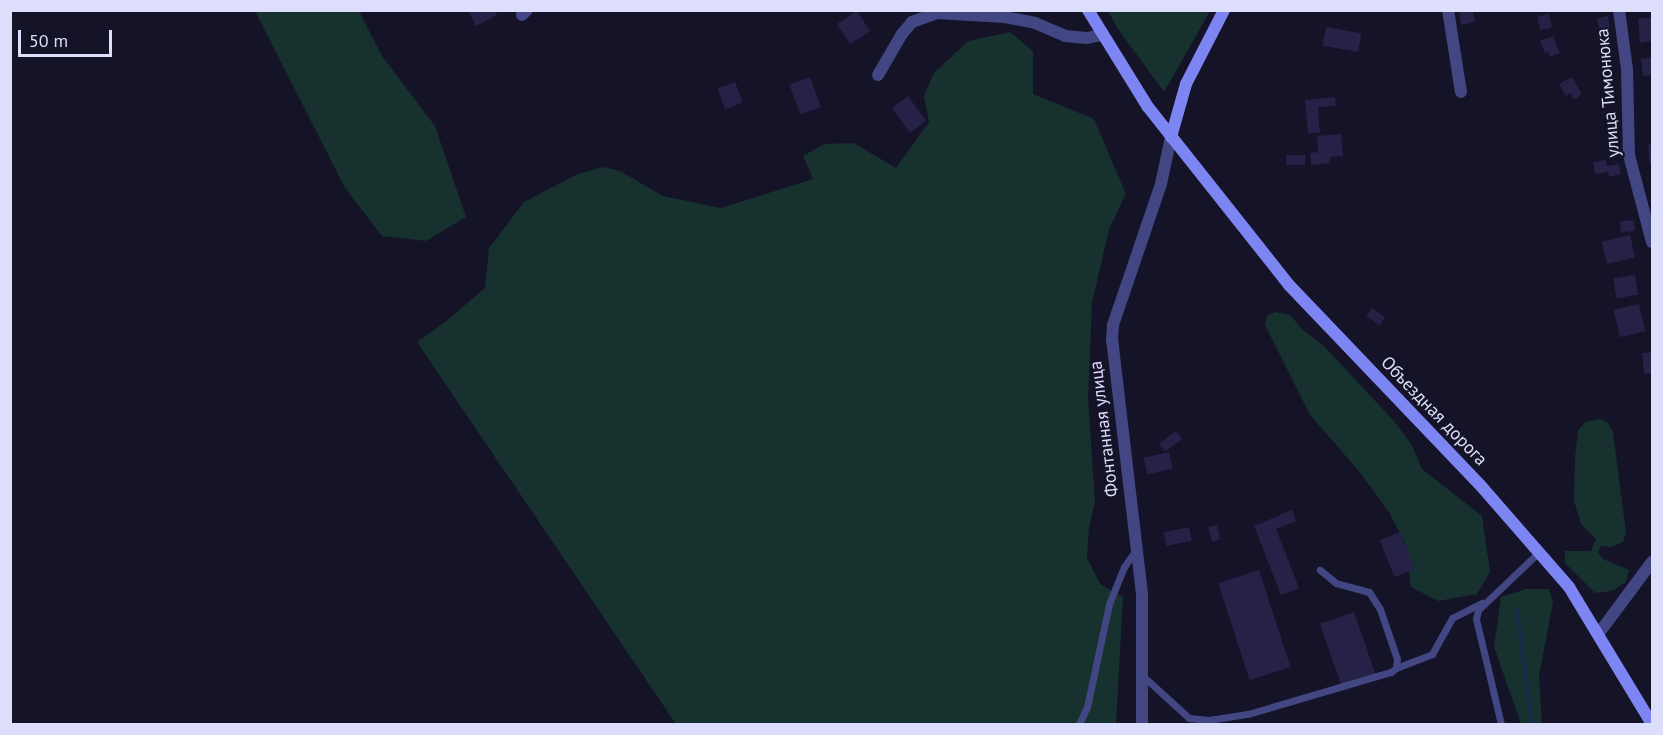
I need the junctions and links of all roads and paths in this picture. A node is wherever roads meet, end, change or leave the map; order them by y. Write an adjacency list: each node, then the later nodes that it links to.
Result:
1 (1088, 10): 5 (street, Объездная дорога)
2 (1224, 10): 8 (street)
3 (1448, 10): 7 (street)
4 (1619, 10): 9 (street, улица Тимонюка)
5 (1101, 35): 6 (street); 8 (street, Объездная дорога)
6 (878, 75)
7 (1461, 92)
8 (1171, 137): 10 (street, Фонтанная улица); 11 (street, Объездная дорога)
9 (1653, 242)
10 (1136, 550): 17 (street, Фонтанная улица); 18 (lane)
11 (1540, 551): 14 (lane); 15 (street, Объездная дорога)
12 (1653, 562): 15 (street)
13 (1320, 570): 16 (lane)
14 (1484, 602): 16 (lane); 20 (lane)
15 (1599, 633): 21 (street, Объездная дорога)
16 (1396, 668): 17 (lane)
17 (1144, 677): 19 (street, Фонтанная улица)
18 (1078, 724)
19 (1142, 724)
20 (1501, 724)
21 (1652, 724)

